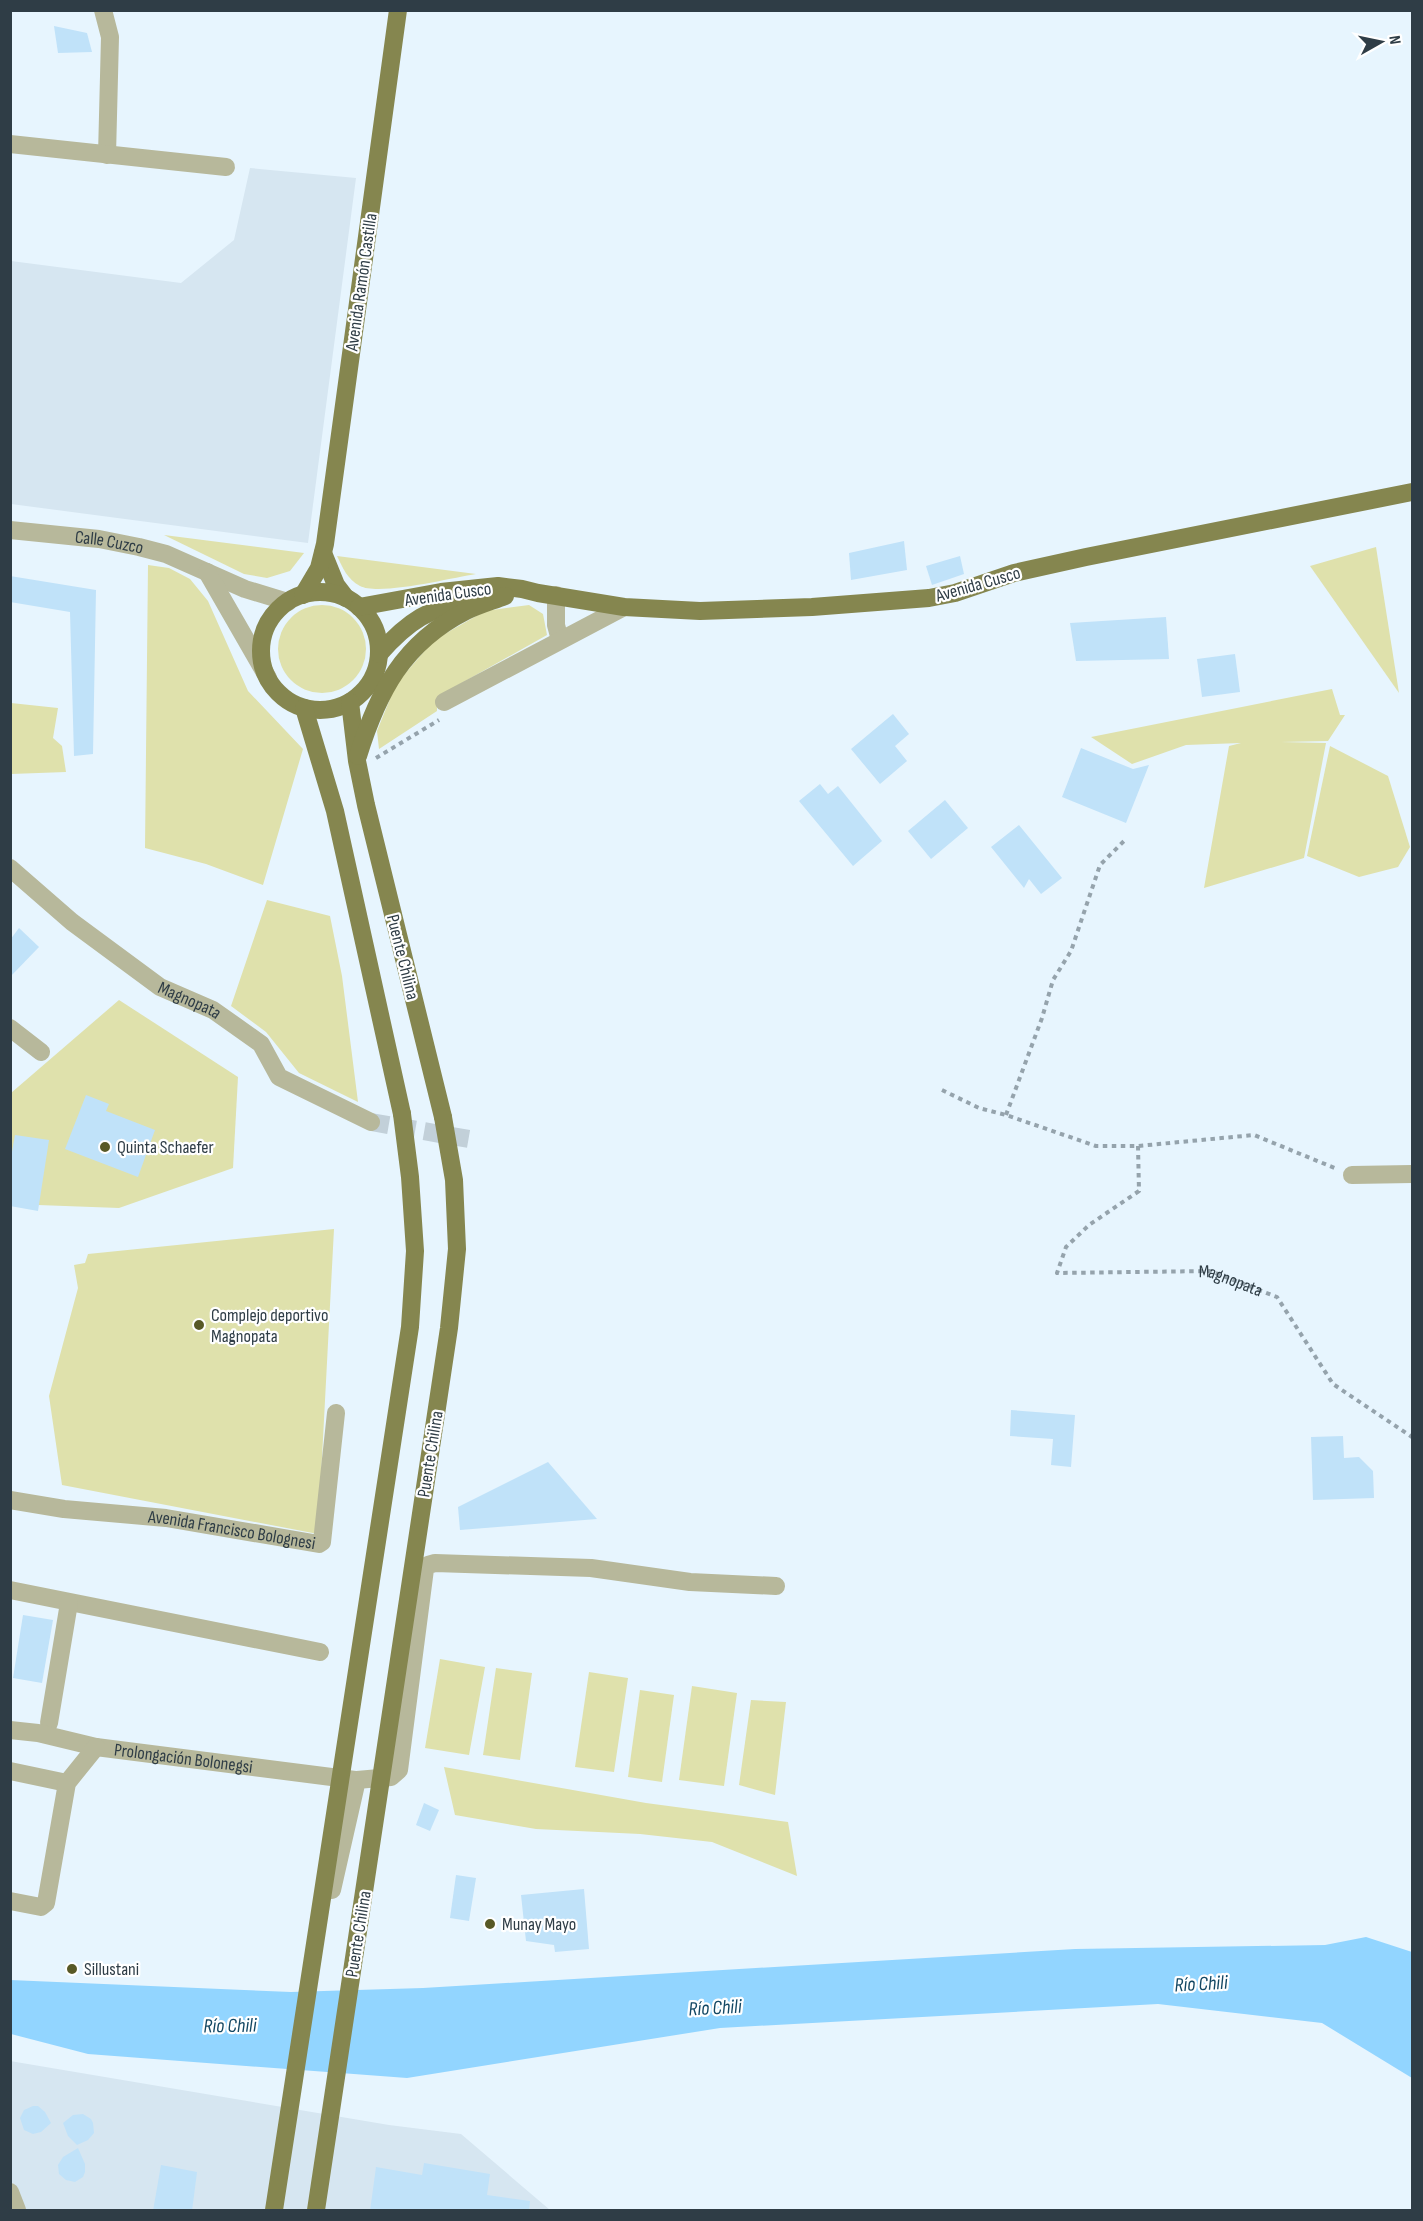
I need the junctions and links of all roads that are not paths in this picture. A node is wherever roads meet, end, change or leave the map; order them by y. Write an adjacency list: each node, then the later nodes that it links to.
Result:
1 (103, 10): 4 (street)
2 (398, 10): 8 (main road, Avenida Ramón Castilla)
3 (10, 144): 4 (street)
4 (107, 154): 5 (street)
5 (226, 167)
6 (1413, 492): 14 (main road, Avenida Cusco)
7 (10, 530): 9 (street, Calle Cuzco)
8 (323, 553): 12 (main road, Avenida Ramón Castilla); 13 (main road, Avenida Ramón Castilla)
9 (206, 570): 12 (street, Calle Cuzco); 17 (street)
10 (547, 594): 11 (main road, Avenida Cusco); 13 (main road, Avenida Cusco); 14 (main road, Avenida Cusco); 15 (street)
11 (505, 596): 16 (main road, Avenida Cusco); 21 (main road)
12 (295, 598): 13 (main road); 17 (main road)
13 (352, 603): 16 (main road)
14 (624, 607): 15 (street)
15 (560, 640): 19 (street)
16 (379, 654): 18 (main road)
17 (268, 678): 20 (main road)
18 (350, 702): 20 (main road); 21 (main road, Puente Chilina)
19 (444, 702)
20 (304, 708): 44 (main road, Puente Chilina, bridge)
21 (357, 761): 45 (main road, Puente Chilina, bridge)
22 (10, 868): 25 (street, Magnopata)
23 (10, 1028): 24 (street)
24 (41, 1052)
25 (371, 1122)
26 (1413, 1174): 27 (street)
27 (1352, 1175)
28 (336, 1413): 29 (street, Avenida Francisco Bolognesi)
29 (10, 1500)
30 (776, 1586): 38 (street, Prolongación Bolonegsi)
31 (10, 1590): 32 (street)
32 (69, 1603): 33 (street); 34 (street)
33 (320, 1652)
34 (49, 1723)
35 (10, 1730): 36 (street, Prolongación Bolonegsi)
36 (96, 1747): 38 (street, Prolongación Bolonegsi); 39 (street)
37 (10, 1771): 39 (street)
38 (357, 1780): 41 (street)
39 (68, 1783): 40 (street)
40 (10, 1901)
41 (324, 1930)
42 (10, 2192): 43 (street)
43 (17, 2211)
44 (274, 2211)
45 (316, 2211)

